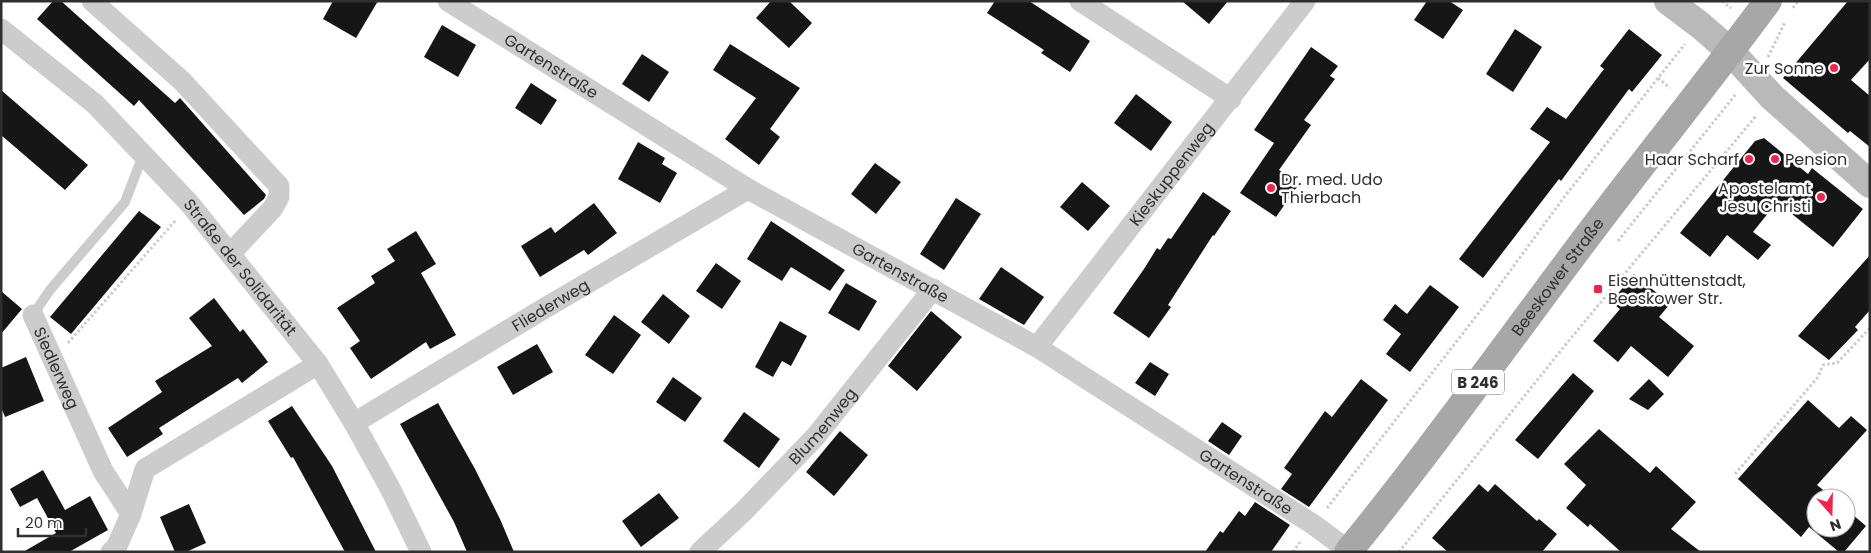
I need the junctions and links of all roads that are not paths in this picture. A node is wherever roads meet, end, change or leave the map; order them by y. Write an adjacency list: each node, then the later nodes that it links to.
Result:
1 (92, 1): 13 (street)
2 (448, 1): 12 (street, Gartenstraße)
3 (1080, 1): 9 (street)
4 (1305, 1): 9 (street, Kieskuppenweg)
5 (1668, 1): 8 (main road)
6 (1768, 1): 8 (main road, Beeskower Straße / B 246)
7 (1, 29): 10 (street, Straße der Solidarität)
8 (1731, 52): 11 (main road); 20 (main road, Beeskower Straße / B 246)
9 (1231, 99): 16 (street, Kieskuppenweg)
10 (144, 154): 13 (street, Straße der Solidarität); 15 (lane, Siedlerweg)
11 (1870, 184)
12 (748, 189): 14 (street, Gartenstraße); 18 (street, Fliederweg)
13 (230, 254): 17 (street, Straße der Solidarität)
14 (934, 289): 16 (street, Gartenstraße); 23 (street, Blumenweg)
15 (33, 315): 19 (street, Siedlerweg)
16 (1037, 347): 20 (street, Gartenstraße)
17 (318, 364): 18 (street, Straße der Solidarität); 19 (street)
18 (354, 423): 22 (street, Straße der Solidarität)
19 (131, 514): 21 (street)
20 (1349, 551)
21 (112, 552)
22 (421, 552)
23 (700, 552)

